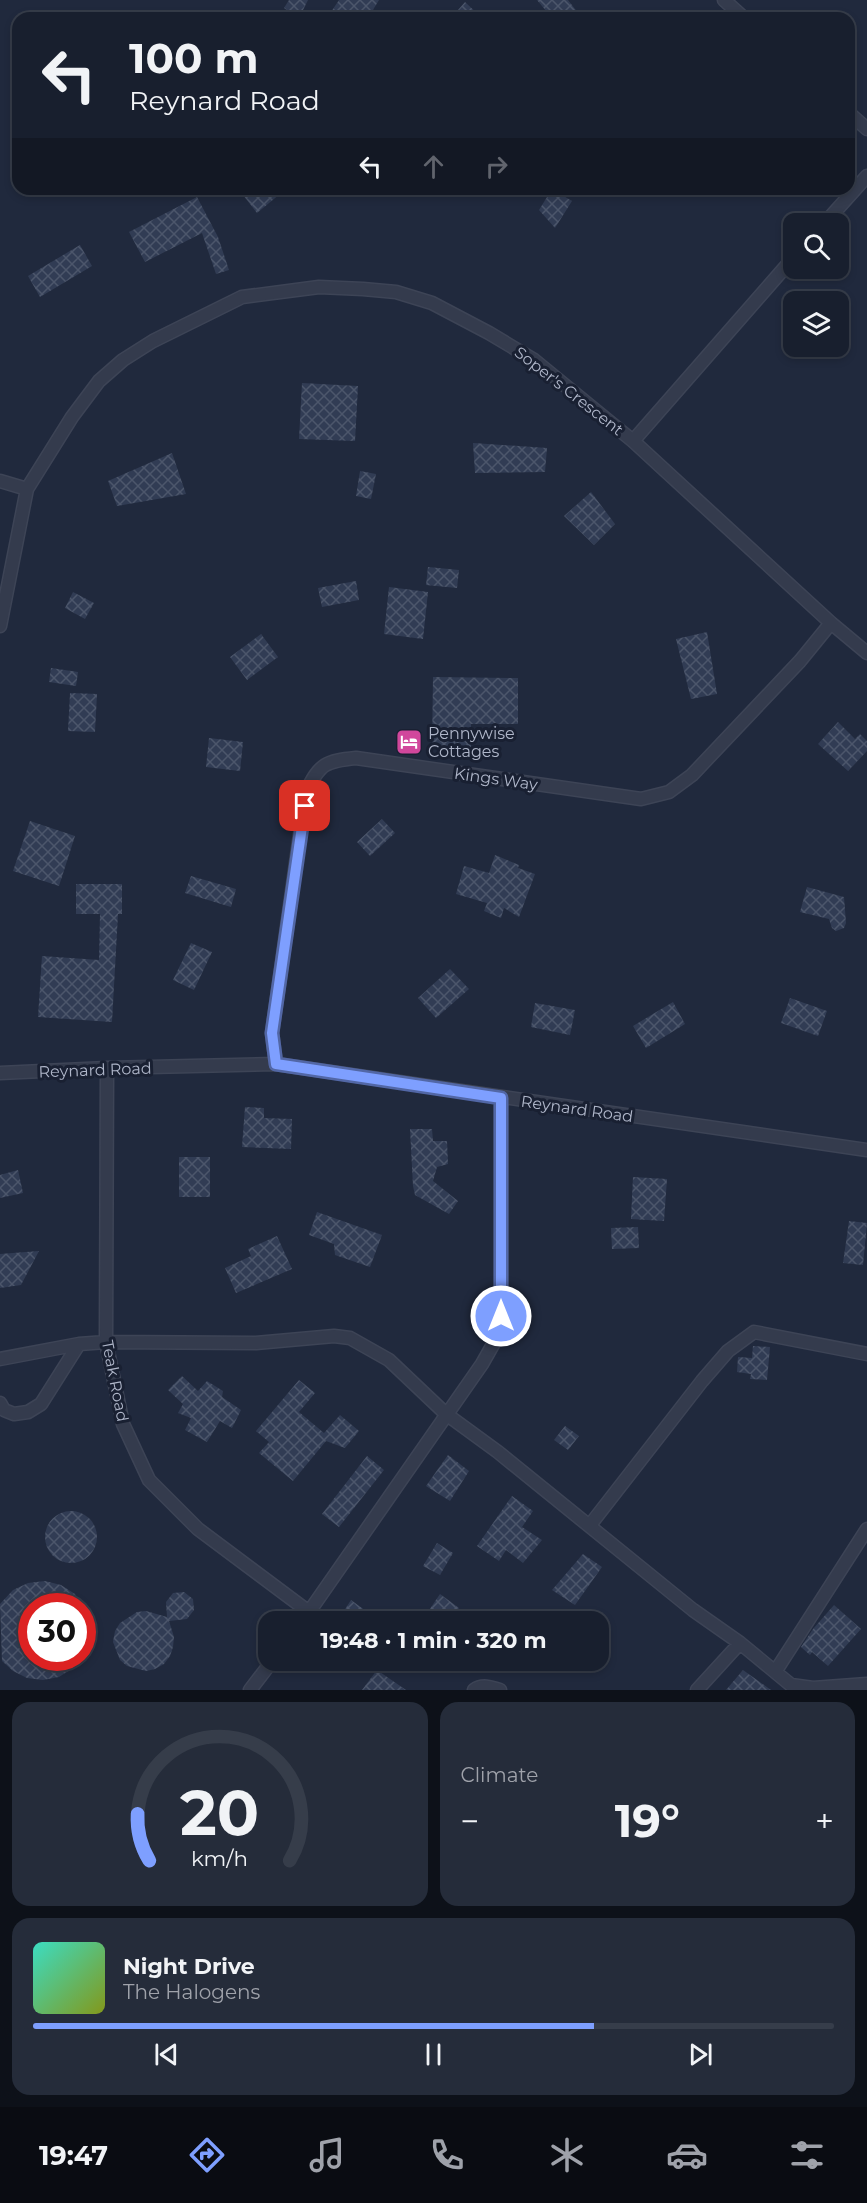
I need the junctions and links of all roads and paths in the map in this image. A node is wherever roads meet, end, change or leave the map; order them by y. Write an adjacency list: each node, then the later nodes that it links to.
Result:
1 (724, 0): 2 (street)
2 (737, 12)
3 (855, 118): 4 (street)
4 (867, 129)
5 (867, 176): 6 (street)
6 (855, 189)
7 (850, 195): 8 (street)
8 (834, 213)
9 (783, 270): 10 (street)
10 (633, 441): 12 (street, Soper's Crescent); 13 (street, Soper's Crescent)
11 (0, 480): 12 (street)
12 (27, 489): 14 (street, Soper's Crescent)
13 (831, 623): 15 (street, Soper's Crescent); 16 (street, Kings Way)
14 (0, 626)
15 (867, 652)
16 (276, 1064): 17 (street, Reynard Road); 19 (street, Reynard Road)
17 (107, 1068): 18 (street, Reynard Road); 21 (street, Teak Road)
18 (0, 1073)
19 (501, 1098): 20 (street, Reynard Road); 26 (street)
20 (867, 1150)
21 (106, 1342): 22 (street); 26 (street); 29 (street, Teak Road)
22 (80, 1344): 24 (street); 25 (street)
23 (867, 1354): 27 (street)
24 (0, 1359)
25 (0, 1404)
26 (446, 1414): 27 (street); 30 (street)
27 (590, 1525): 31 (street)
28 (867, 1529): 33 (street)
29 (298, 1611)
30 (309, 1611)
31 (740, 1643): 33 (street); 38 (street)
32 (265, 1671): 35 (street)
33 (775, 1672): 34 (street)
34 (867, 1684)
35 (250, 1690)
36 (474, 1690): 37 (street)
37 (500, 1690)
38 (697, 1690)

